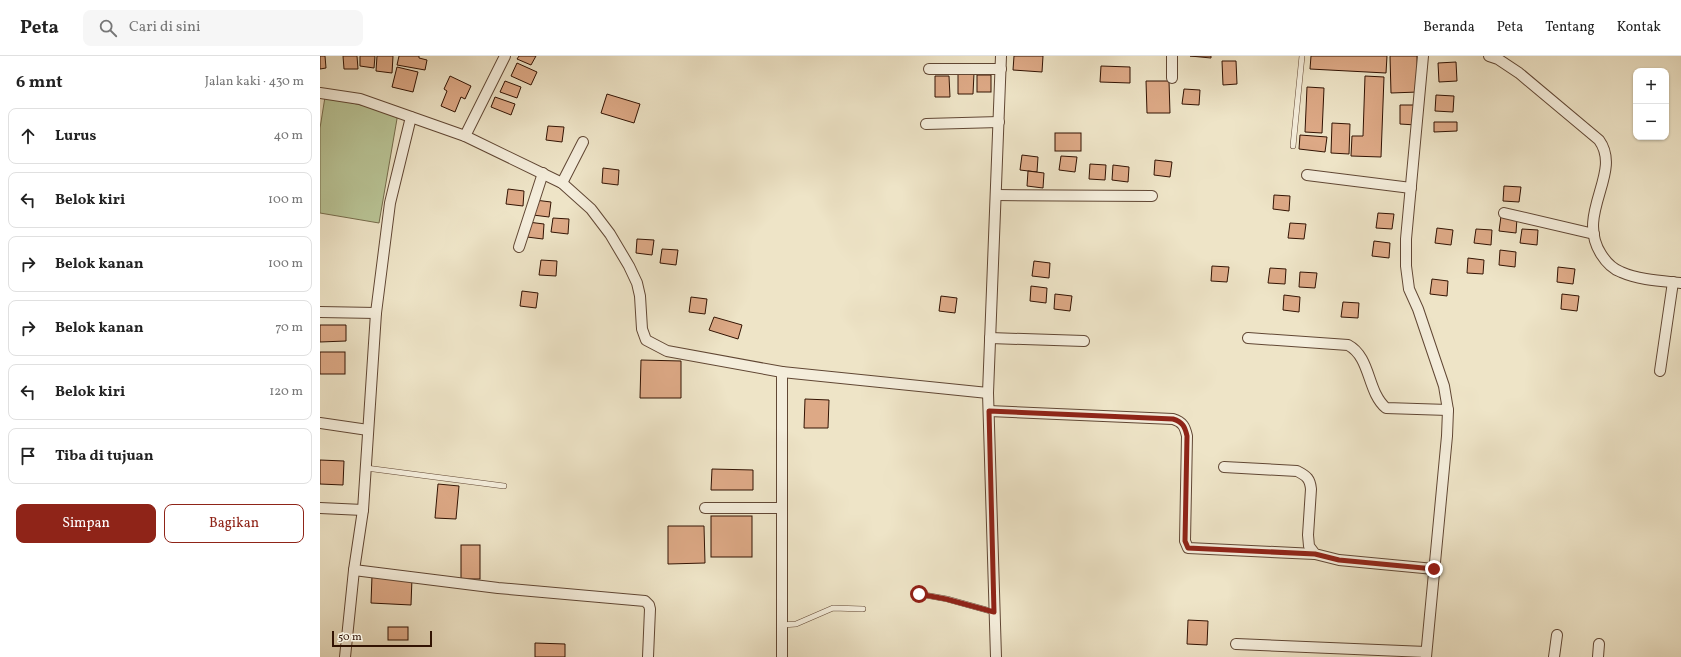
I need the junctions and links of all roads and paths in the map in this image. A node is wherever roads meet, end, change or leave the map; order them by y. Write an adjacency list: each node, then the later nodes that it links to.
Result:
1 (505, 56): 14 (street)
2 (1001, 56): 8 (street)
3 (1172, 56): 9 (street)
4 (1302, 56): 16 (lane)
5 (1423, 56): 20 (street)
6 (1489, 56): 24 (street)
7 (929, 69): 8 (street)
8 (1001, 69): 12 (street)
9 (1172, 78)
10 (320, 93): 11 (street)
11 (411, 117): 14 (street); 28 (street)
12 (999, 122): 13 (street); 21 (street)
13 (926, 124)
14 (465, 136): 17 (street)
15 (583, 142): 19 (street)
16 (1293, 146)
17 (543, 173): 19 (street); 25 (street)
18 (1307, 175): 20 (street)
19 (562, 183): 33 (street)
20 (1411, 188): 35 (street)
21 (996, 195): 22 (street); 29 (street)
22 (1152, 196)
23 (1504, 213): 24 (street)
24 (1594, 234): 26 (street)
25 (519, 247)
26 (1677, 283): 32 (street)
27 (320, 312): 28 (street)
28 (376, 313): 38 (street)
29 (990, 338): 31 (street); 34 (street)
30 (1248, 338): 35 (street)
31 (1084, 341)
32 (1660, 371)
33 (782, 372): 34 (street); 44 (street)
34 (988, 393): 36 (street)
35 (1448, 410): 47 (street)
36 (989, 411): 46 (street); 51 (street)
37 (320, 423): 38 (street)
38 (368, 430): 40 (street)
39 (1224, 467): 46 (street)
40 (366, 468): 41 (lane); 45 (street)
41 (504, 486)
42 (320, 508): 45 (street)
43 (705, 508): 44 (street)
44 (782, 508): 52 (street)
45 (363, 510): 48 (street)
46 (1315, 554): 47 (street)
47 (1434, 569): 56 (street)
48 (354, 570): 57 (street); 58 (street)
49 (919, 594): 51 (lane)
50 (863, 608): 52 (lane)
51 (994, 612): 60 (street)
52 (782, 626): 59 (street)
53 (1557, 635): 61 (street)
54 (1236, 644): 56 (street)
55 (1599, 644): 62 (street)
56 (1426, 654)
57 (345, 657)
58 (648, 657)
59 (782, 657)
60 (996, 657)
61 (1554, 657)
62 (1598, 657)

